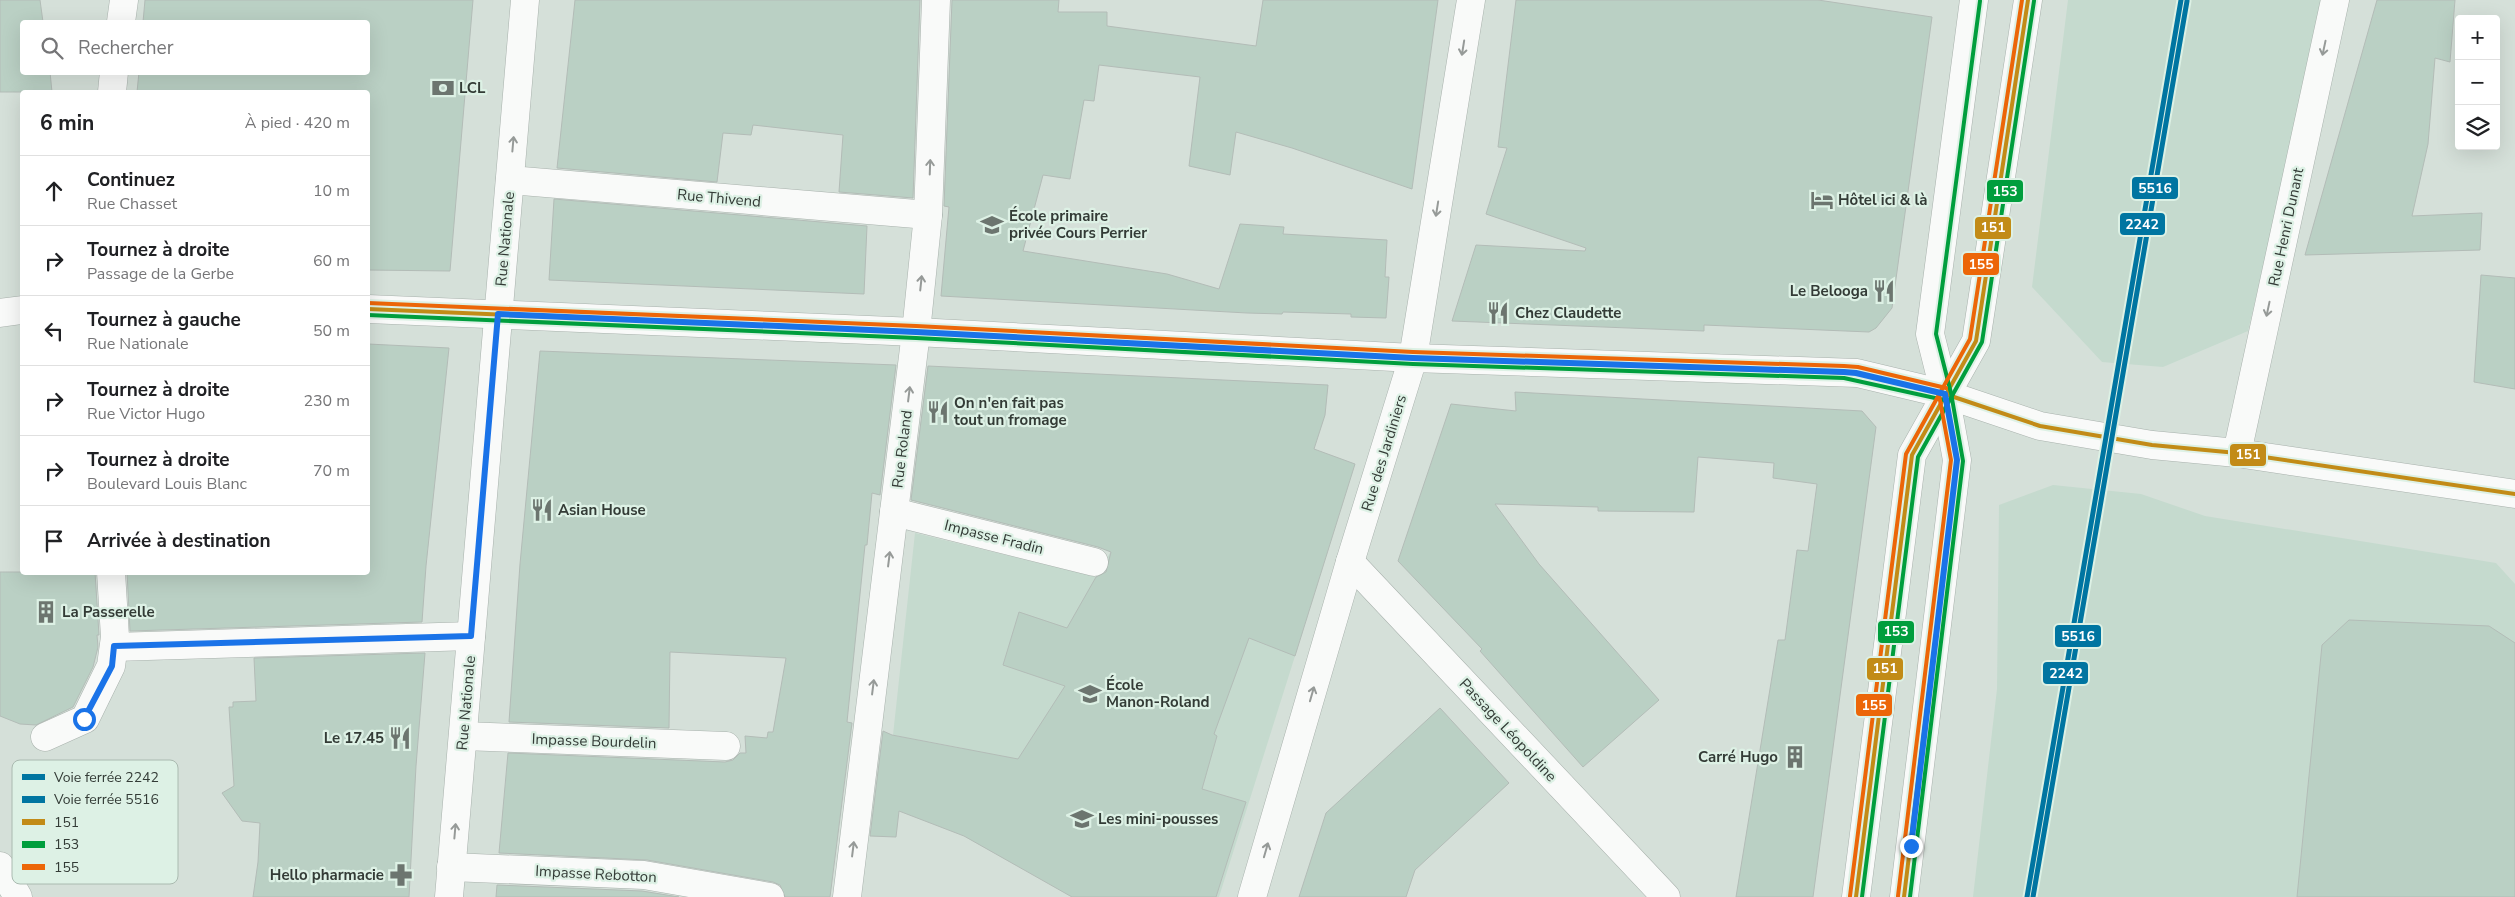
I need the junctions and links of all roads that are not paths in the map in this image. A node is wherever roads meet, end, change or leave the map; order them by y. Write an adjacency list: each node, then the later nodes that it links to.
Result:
1 (124, 0): 8 (street)
2 (525, 0): 11 (street, Rue Nationale, one-way to 2)
3 (936, 0): 12 (street, Rue Roland, one-way to 3)
4 (1471, 0): 18 (street, Rue des Jardiniers, one-way to 18)
5 (1974, 0): 19 (street)
6 (2028, 0): 19 (street)
7 (2335, 0): 20 (street, Rue Henri Dunant, one-way to 20)
8 (121, 20)
9 (114, 75): 10 (street)
10 (112, 90)
11 (510, 180): 12 (street, Rue Thivend); 16 (street, Rue Nationale)
12 (928, 216): 17 (street, Rue Roland, one-way to 12)
13 (370, 309): 16 (street)
14 (20, 310): 15 (street)
15 (0, 313)
16 (498, 314): 17 (street); 26 (street, Rue Nationale)
17 (916, 332): 18 (street); 22 (street, Rue Roland, one-way to 17)
18 (1413, 358): 19 (street); 24 (street, Rue des Jardiniers)
19 (1945, 394): 20 (street); 39 (street); 40 (street)
20 (2237, 454): 21 (street)
21 (2515, 494)
22 (894, 512): 23 (street, Impasse Fradin); 36 (street, Rue Roland, one-way to 22)
23 (1094, 562)
24 (1350, 562): 37 (street, Rue des Jardiniers, one-way to 24); 38 (street, Passage Léopoldine)
25 (111, 575): 27 (street)
26 (471, 636): 27 (street); 28 (street, Rue Nationale)
27 (114, 646): 29 (street)
28 (463, 736): 30 (street, Impasse Bourdelin); 32 (street, Rue Nationale, one-way to 28)
29 (45, 737)
30 (726, 746)
31 (0, 866): 33 (street)
32 (451, 867): 34 (street, Rue Nationale); 35 (street, Impasse Rebotton)
33 (18, 897)
34 (449, 897)
35 (770, 897)
36 (847, 897)
37 (1252, 897)
38 (1666, 897)
39 (1856, 897)
40 (1904, 897)

